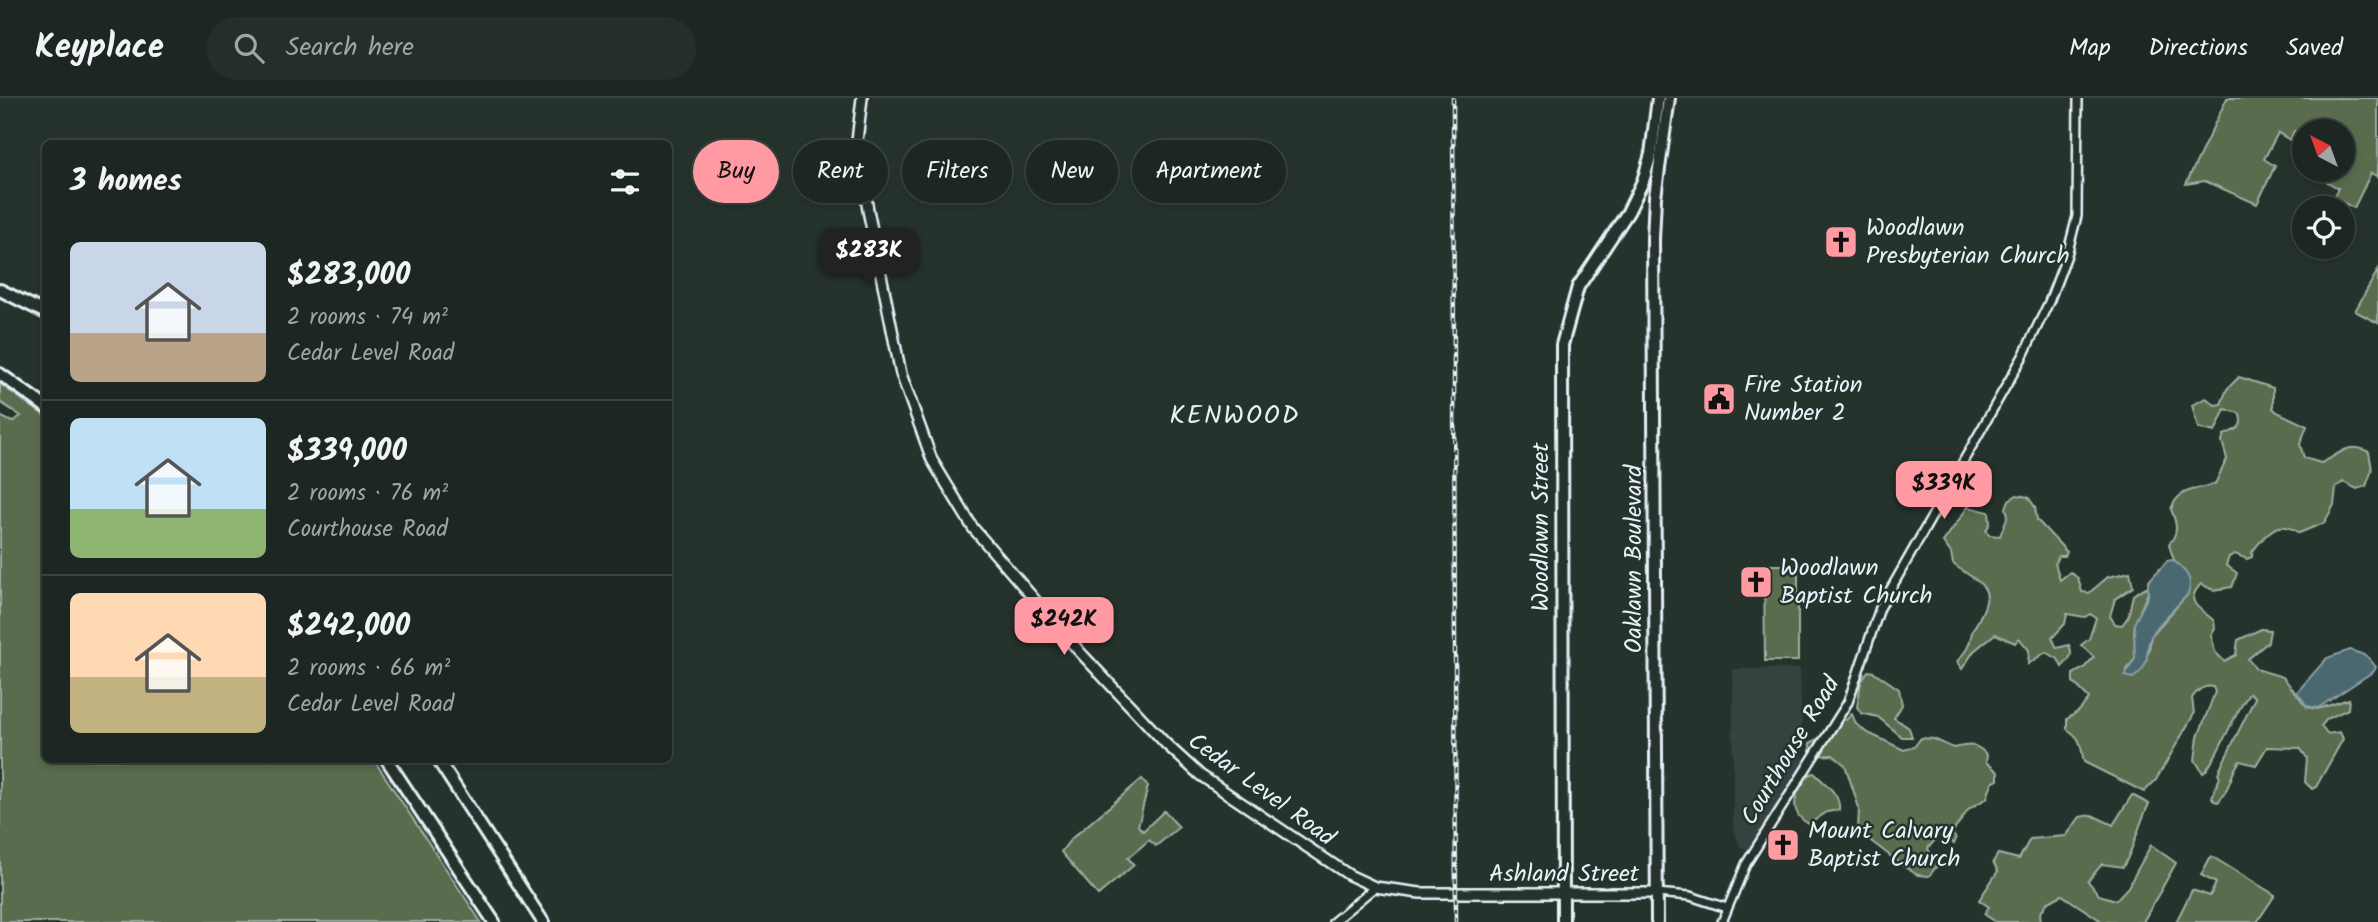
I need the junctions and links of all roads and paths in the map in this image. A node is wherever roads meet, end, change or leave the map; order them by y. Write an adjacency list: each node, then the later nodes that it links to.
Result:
1 (862, 98): 11 (main road, Cedar Level Road)
2 (1658, 98): 13 (highway, Woodlawn Street)
3 (1669, 98): 14 (highway, Oaklawn Boulevard)
4 (2078, 98): 15 (street, Courthouse Road)
5 (0, 290): 6 (highway)
6 (42, 311)
7 (0, 374): 8 (highway)
8 (42, 404)
9 (389, 763): 16 (highway)
10 (440, 763): 17 (highway)
11 (1375, 887): 12 (main road, Cedar Level Road); 18 (street)
12 (1399, 891): 13 (main road, Ashland Street)
13 (1563, 894): 14 (main road, Ashland Street); 19 (highway, Woodlawn Street)
14 (1656, 894): 15 (street, Ashland Street); 20 (highway, Oaklawn Boulevard)
15 (1727, 908): 21 (street, Courthouse Road)
16 (494, 922)
17 (543, 922)
18 (1333, 922)
19 (1563, 922)
20 (1657, 922)
21 (1722, 922)

